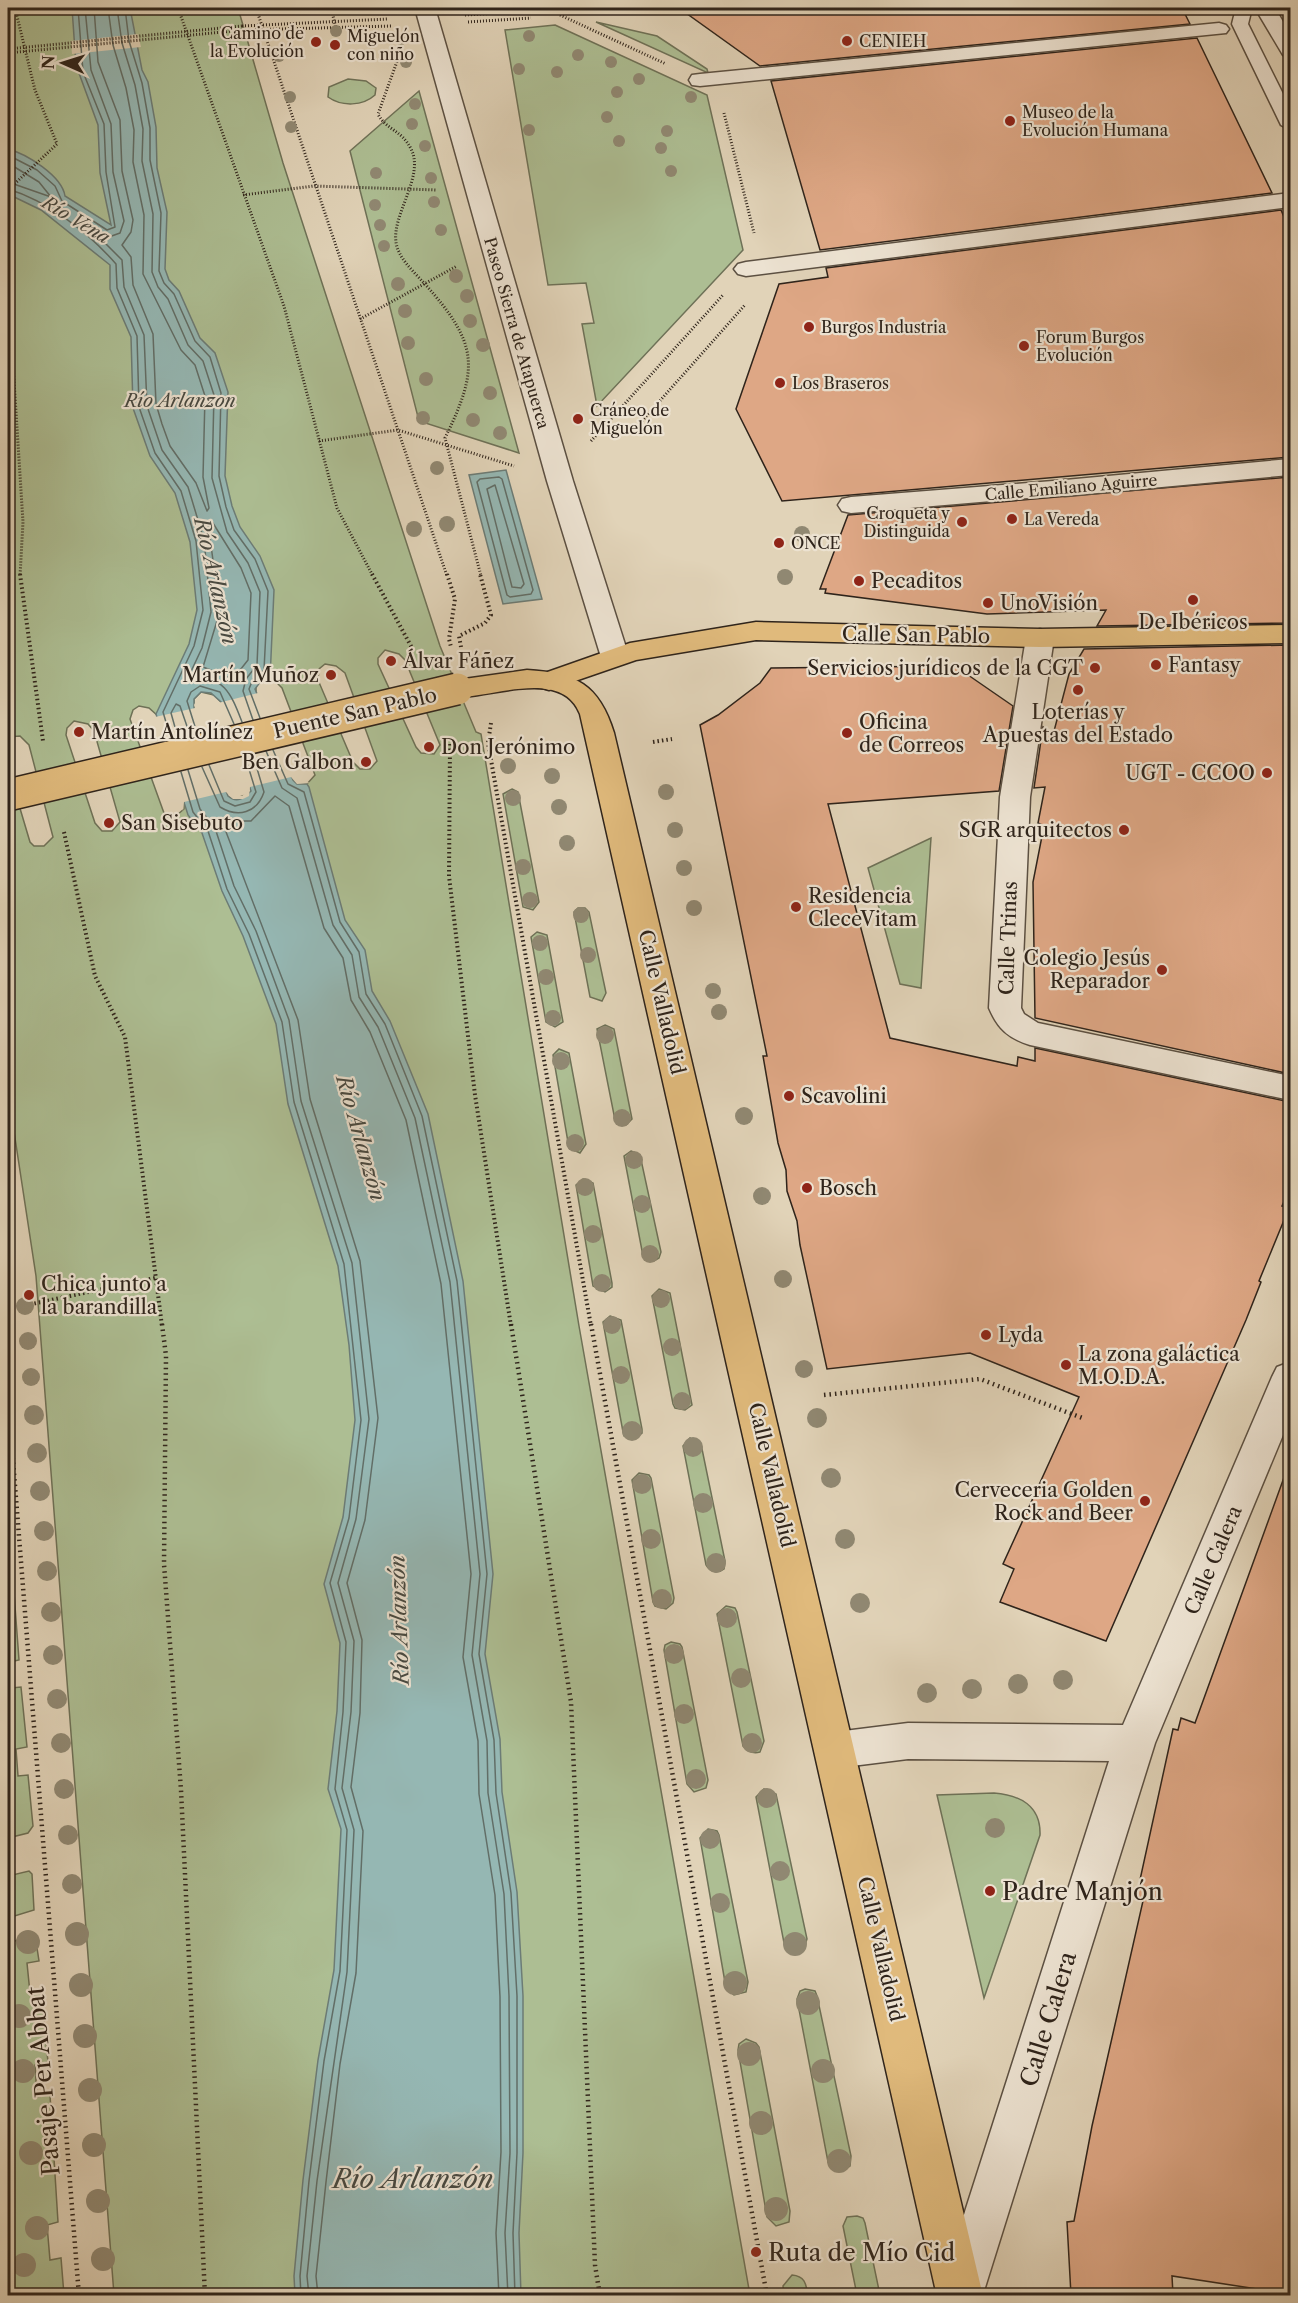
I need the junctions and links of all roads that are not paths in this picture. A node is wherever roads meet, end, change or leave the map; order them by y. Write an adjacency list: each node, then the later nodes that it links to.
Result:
1 (1244, 8): 7 (lane)
2 (1265, 8): 5 (street)
3 (426, 12): 14 (street, Paseo Sierra de Atapuerca)
4 (1219, 29): 6 (street)
5 (1290, 50)
6 (700, 80)
7 (1290, 125)
8 (1290, 200): 9 (street)
9 (746, 269)
10 (1290, 467): 11 (street, Calle Emiliano Aguirre)
11 (851, 505)
12 (1290, 634): 13 (main road, Calle San Pablo)
13 (1040, 638): 14 (main road, Calle San Pablo); 17 (street, Calle Trinas)
14 (615, 657): 15 (main road, Calle San Pablo)
15 (549, 681): 16 (main road, Puente San Pablo, bridge); 20 (main road, Calle Valladolid)
16 (8, 795)
17 (1290, 1088)
18 (1290, 1377): 19 (street, Calle Calera)
19 (1135, 1743): 20 (street); 21 (street, Calle Calera)
20 (836, 1750): 21 (main road, Calle Valladolid)
21 (960, 2295)

